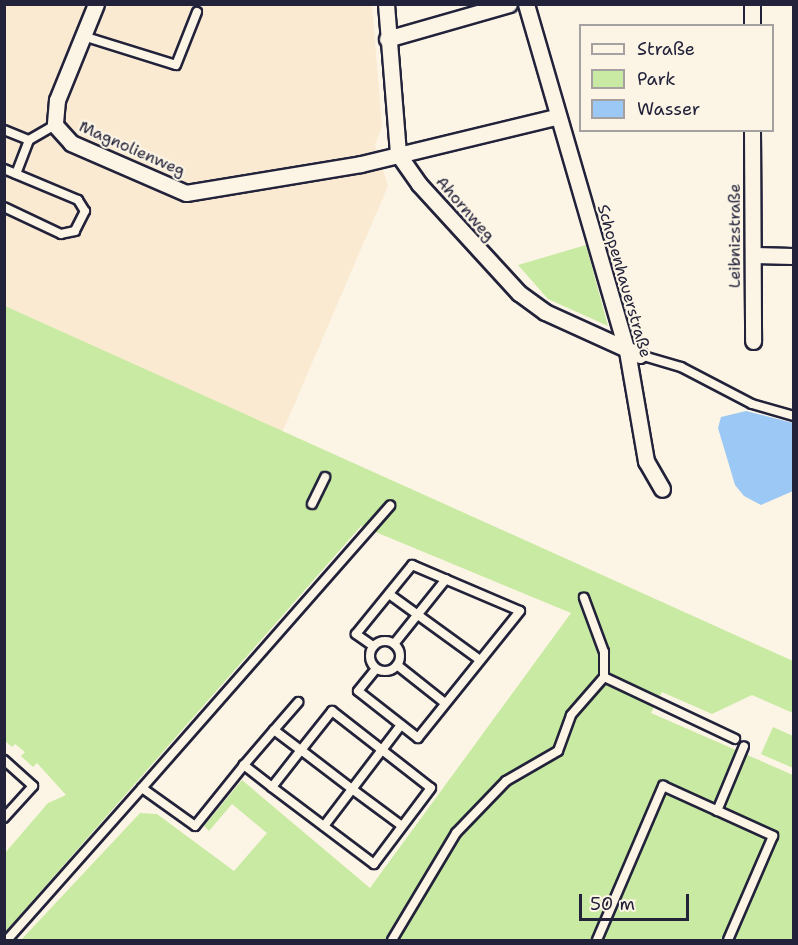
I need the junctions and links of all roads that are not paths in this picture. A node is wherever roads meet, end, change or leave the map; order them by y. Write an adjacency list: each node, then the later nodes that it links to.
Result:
1 (96, 4): 8 (street, Magnolienweg)
2 (386, 4): 9 (street, Ahornweg)
3 (509, 4): 9 (street)
4 (526, 4): 10 (street, Schopenhauerstraße)
5 (752, 4): 7 (street)
6 (197, 12): 8 (lane)
7 (752, 24)
8 (83, 36): 11 (street, Magnolienweg)
9 (387, 39): 15 (street, Ahornweg)
10 (556, 117): 15 (street); 22 (street, Schopenhauerstraße)
11 (55, 124): 14 (lane); 15 (street, Magnolienweg)
12 (4, 130): 14 (lane)
13 (752, 132): 19 (street, Leibnizstraße)
14 (29, 140): 17 (lane)
15 (398, 154): 22 (street, Ahornweg)
16 (4, 169): 17 (lane)
17 (16, 174): 18 (lane)
18 (4, 207)
19 (753, 255): 20 (street); 21 (street, Leibnizstraße)
20 (794, 256)
21 (753, 341)
22 (634, 353): 23 (lane); 25 (street, Schopenhauerstraße)
23 (794, 416)
24 (325, 477): 26 (lane)
25 (662, 489)
26 (312, 504)
27 (390, 506): 49 (lane)
28 (447, 579): 29 (lane); 31 (lane); 34 (lane)
29 (389, 594): 31 (lane); 33 (lane)
30 (584, 598): 37 (lane)
31 (418, 615): 32 (lane); 34 (lane)
32 (394, 644): 33 (lane); 35 (lane)
33 (372, 646): 36 (lane)
34 (480, 660): 39 (lane)
35 (397, 665): 36 (lane); 39 (lane)
36 (376, 669): 40 (lane)
37 (604, 677): 42 (lane); 56 (lane)
38 (298, 702): 41 (lane)
39 (445, 703): 40 (lane)
40 (401, 725): 45 (lane)
41 (274, 730): 44 (lane); 47 (lane)
42 (735, 739)
43 (744, 746): 51 (lane)
44 (301, 750): 45 (lane); 48 (lane); 50 (lane)
45 (382, 750): 50 (lane); 54 (lane)
46 (4, 760): 52 (lane)
47 (244, 765): 48 (lane); 49 (lane)
48 (272, 787): 53 (lane)
49 (142, 788): 55 (lane)
50 (352, 789): 53 (lane); 54 (lane)
51 (717, 810): 57 (lane); 58 (lane)
52 (4, 818)
53 (324, 826): 54 (lane)
54 (402, 826)
55 (7, 940)
56 (392, 940)
57 (597, 940)
58 (728, 940)

